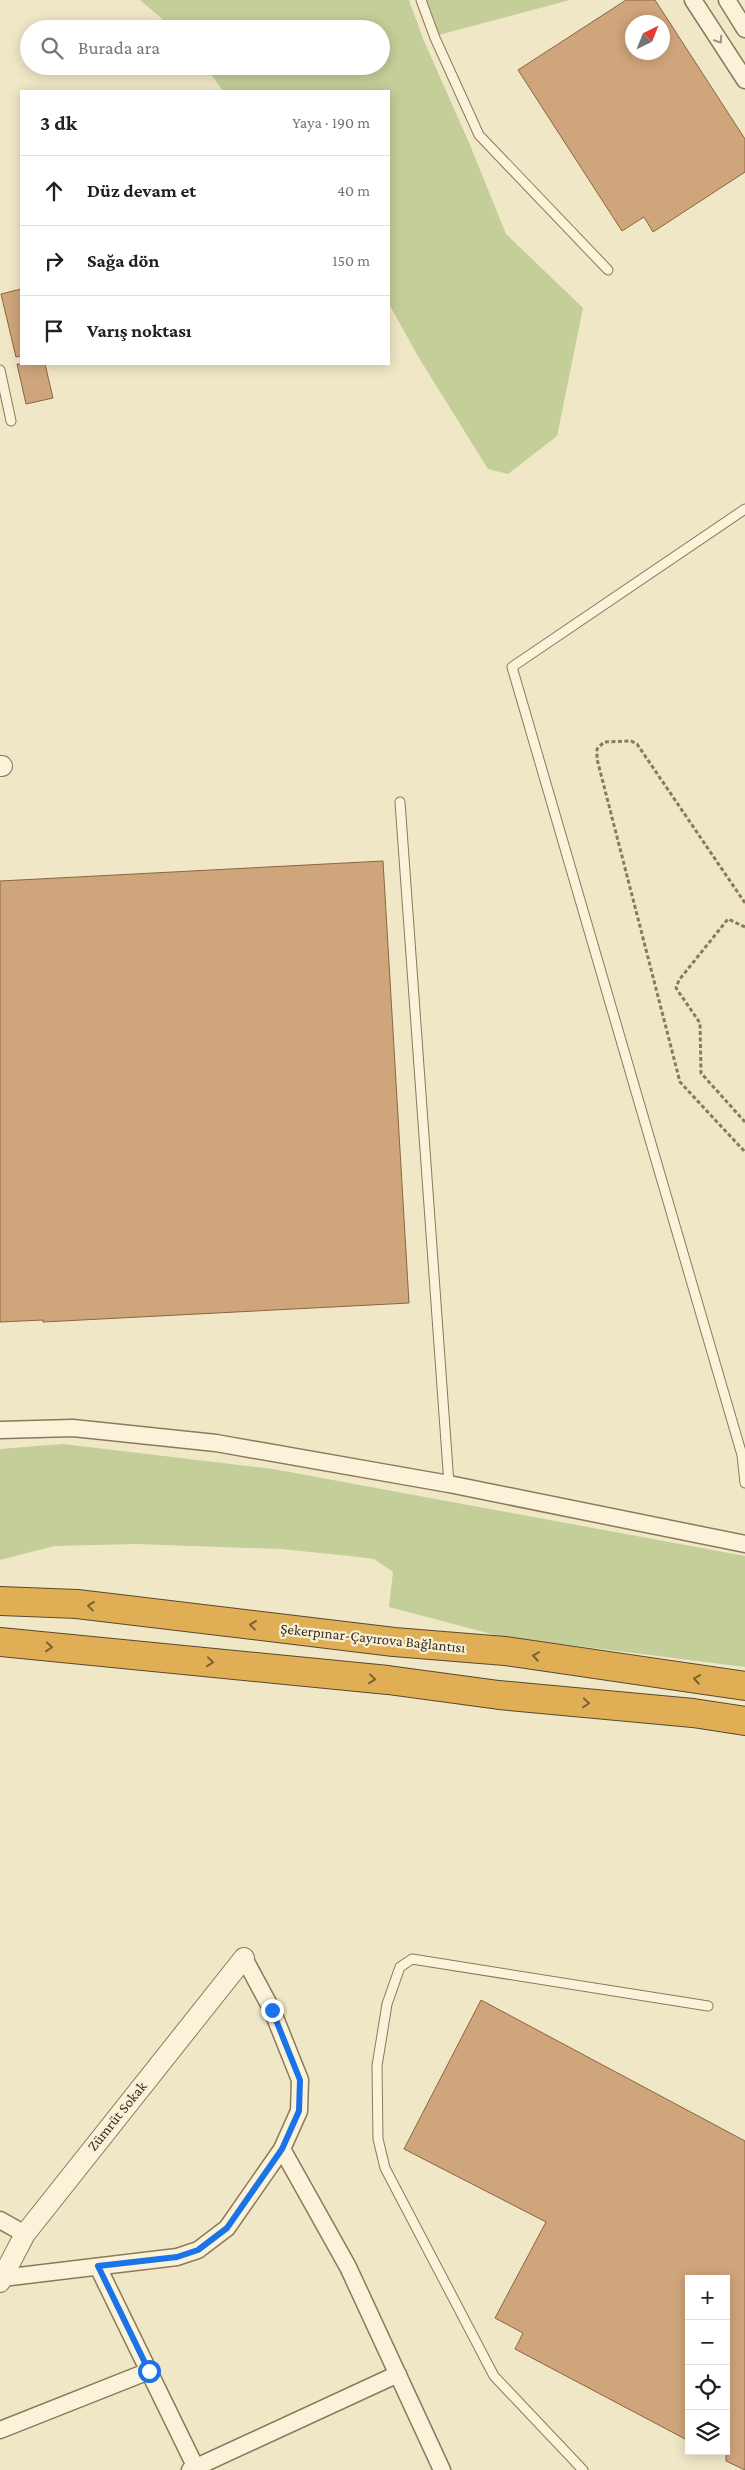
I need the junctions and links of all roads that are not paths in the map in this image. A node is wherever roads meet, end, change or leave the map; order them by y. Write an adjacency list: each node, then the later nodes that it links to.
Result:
1 (421, 0): 6 (lane)
2 (693, 0): 5 (street, one-way to 5)
3 (727, 0): 4 (street)
4 (745, 29)
5 (745, 80)
6 (608, 270)
7 (0, 370): 8 (lane)
8 (11, 421)
9 (745, 509): 12 (lane)
10 (400, 802): 13 (lane)
11 (0, 1430): 13 (street)
12 (745, 1483)
13 (449, 1484): 14 (street)
14 (745, 1544)
15 (0, 1600): 17 (highway, Şekerpınar-Çayırova Bağlantısı, one-way to 15)
16 (0, 1642): 18 (highway, one-way to 18)
17 (745, 1686)
18 (745, 1721)
19 (244, 1958): 21 (street); 23 (street, Zümrüt Sokak)
20 (708, 2006): 31 (lane)
21 (282, 2149): 24 (street); 27 (street)
22 (0, 2220): 23 (street)
23 (25, 2234): 25 (street, Zümrüt Sokak)
24 (98, 2266): 25 (street); 26 (street)
25 (1, 2280)
26 (149, 2371): 28 (street); 29 (street)
27 (398, 2374): 29 (street); 30 (street)
28 (0, 2430)
29 (194, 2469)
30 (442, 2470)
31 (583, 2470)

